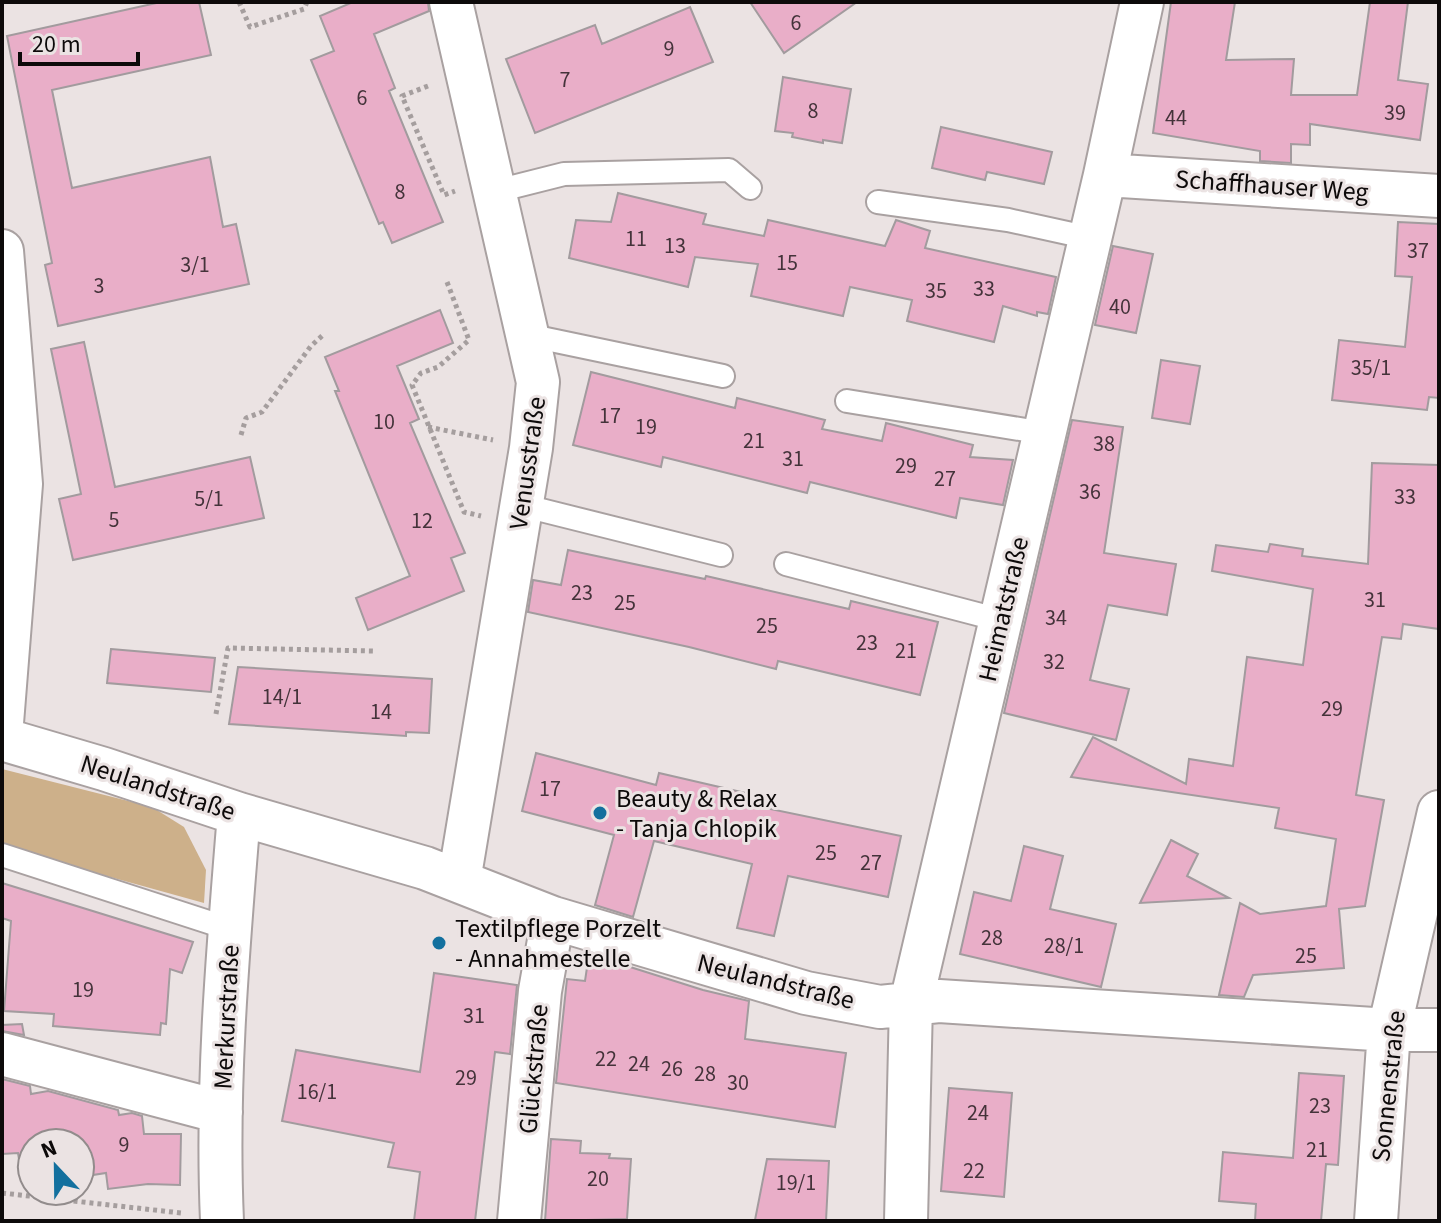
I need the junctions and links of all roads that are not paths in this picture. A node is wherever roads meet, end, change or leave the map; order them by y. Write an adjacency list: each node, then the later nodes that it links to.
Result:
1 (451, 2): 5 (street, Venusstraße)
2 (1142, 2): 3 (street, Heimatstraße)
3 (1105, 175): 6 (street, Schaffhauser Weg); 8 (street, Heimatstraße)
4 (750, 188): 5 (lane)
5 (493, 192): 10 (street, Venusstraße)
6 (1439, 196)
7 (878, 202): 8 (lane)
8 (1090, 238): 13 (street, Heimatstraße)
9 (2, 251): 18 (street)
10 (527, 335): 11 (lane); 14 (street, Venusstraße)
11 (723, 376)
12 (847, 401): 13 (lane)
13 (1044, 433): 17 (street, Heimatstraße)
14 (520, 515): 15 (lane); 23 (street, Venusstraße)
15 (721, 555)
16 (786, 564): 17 (lane)
17 (1000, 620): 26 (street, Heimatstraße)
18 (2, 723)
19 (2, 739): 21 (street, Neulandstraße)
20 (1439, 812): 27 (street, Sonnenstraße)
21 (239, 814): 23 (street, Neulandstraße); 25 (street, Merkurstraße)
22 (2, 855): 25 (lane)
23 (459, 881): 24 (street, Neulandstraße)
24 (553, 918): 26 (street, Neulandstraße); 32 (street, Glückstraße)
25 (230, 929): 30 (street, Merkurstraße)
26 (911, 1003): 27 (street, Neulandstraße); 33 (street, Heimatstraße)
27 (1389, 1030): 28 (street, Neulandstraße); 34 (street, Sonnenstraße)
28 (1439, 1030)
29 (2, 1054): 30 (street)
30 (221, 1112): 31 (street, Merkurstraße)
31 (222, 1219)
32 (519, 1221)
33 (906, 1221)
34 (1376, 1221)

